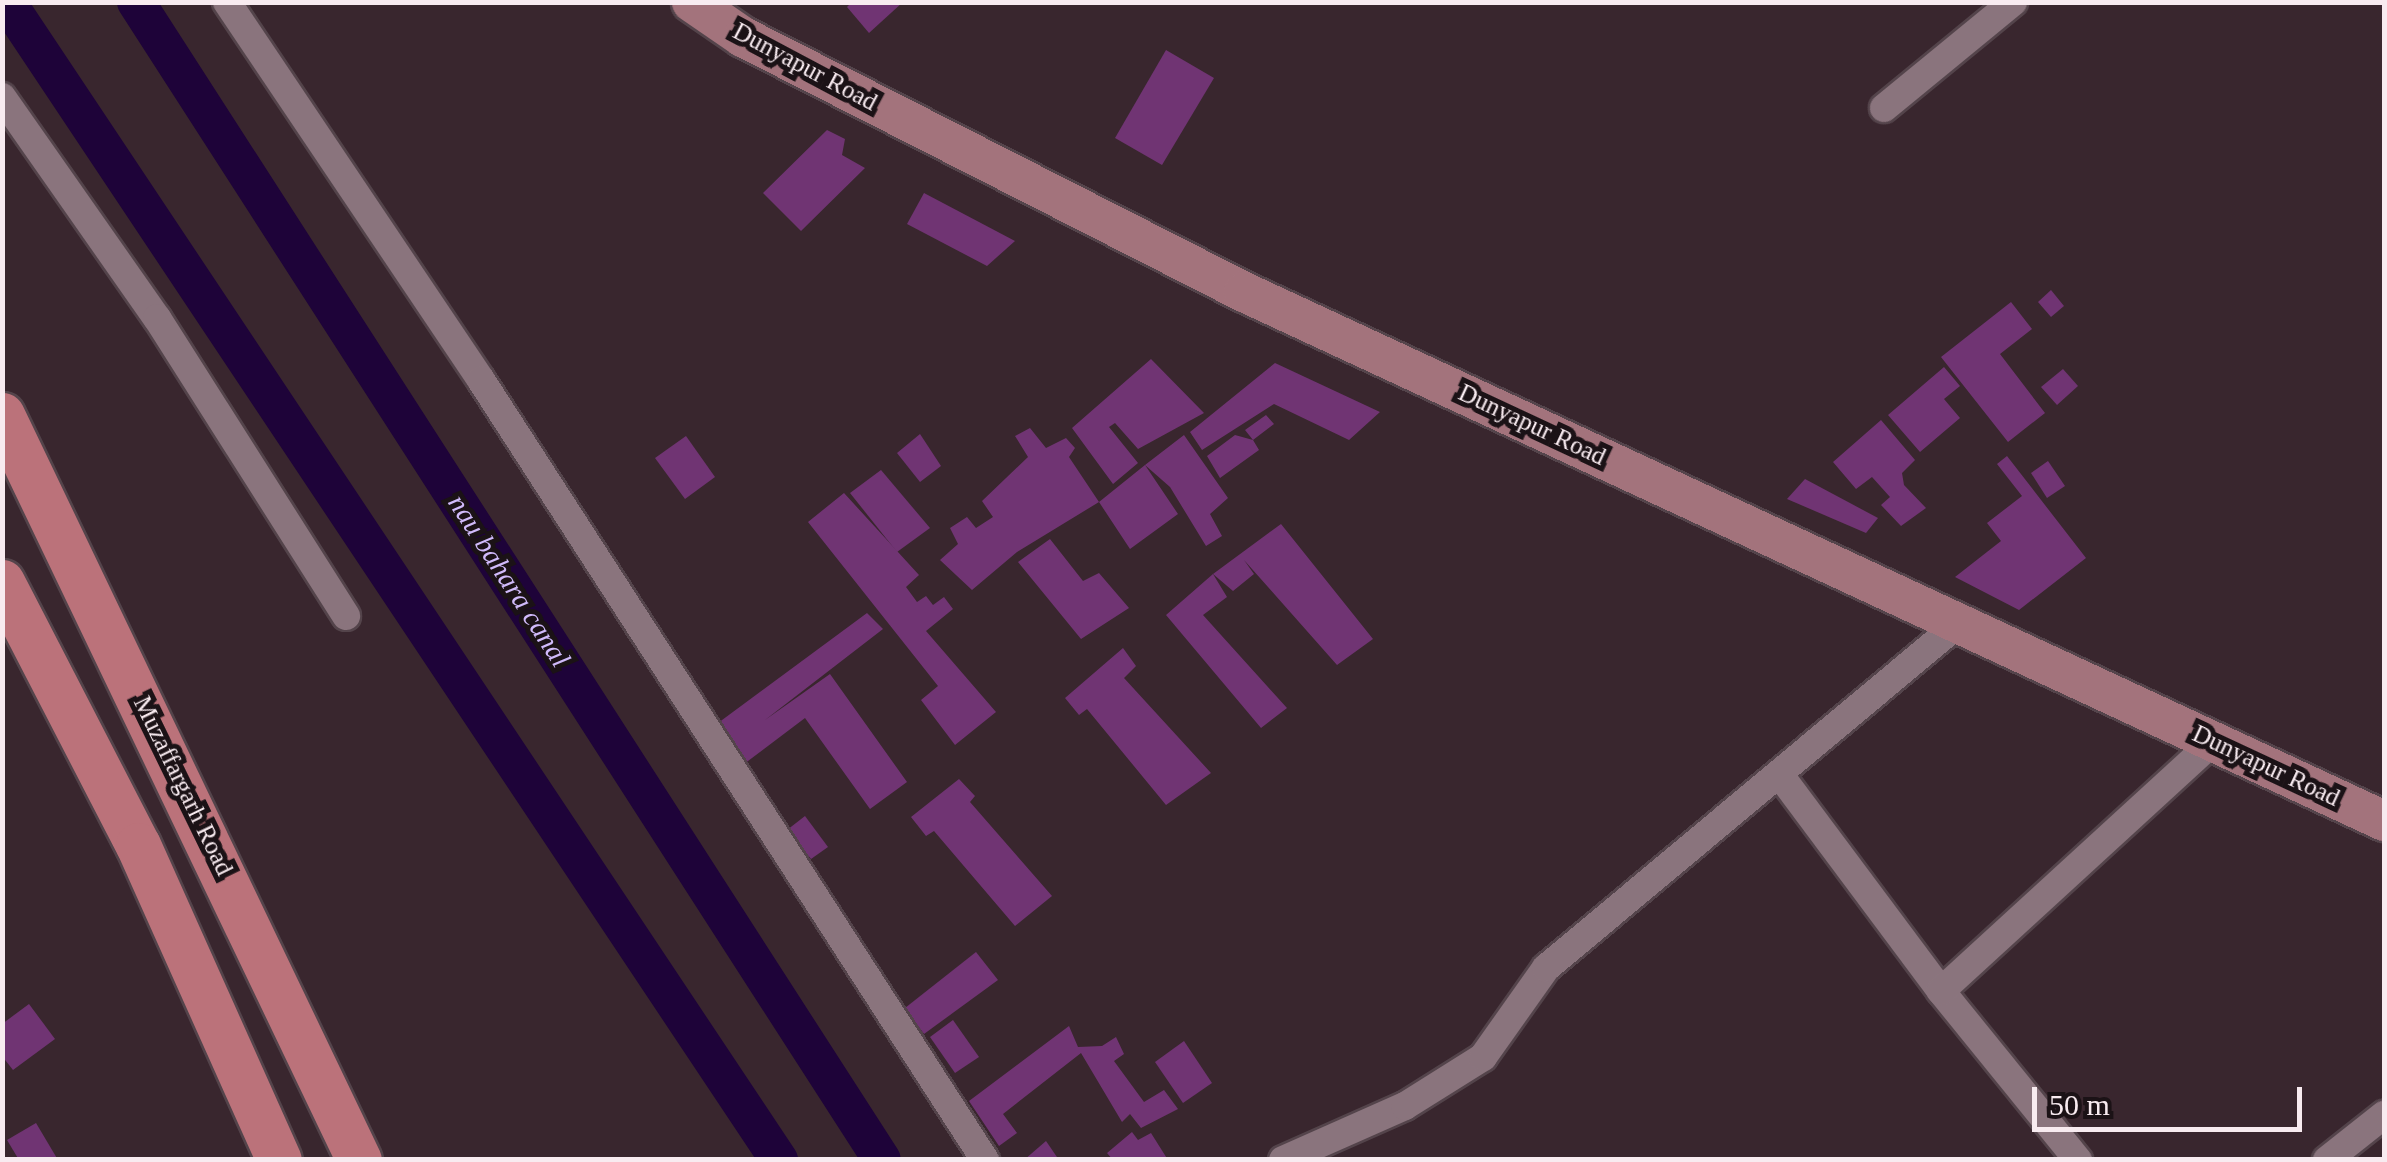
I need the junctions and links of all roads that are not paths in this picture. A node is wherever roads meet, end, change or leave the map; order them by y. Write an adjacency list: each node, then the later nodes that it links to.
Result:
1 (227, 2): 21 (street)
2 (692, 2): 11 (main road, Dunyapur Road)
3 (1966, 2): 5 (street)
4 (2013, 2): 5 (street)
5 (1983, 26): 7 (street)
6 (2, 97): 10 (street)
7 (1884, 108)
8 (2, 415): 15 (main road, Muzaffargarh Road)
9 (2, 582): 17 (main road)
10 (346, 616)
11 (1959, 623): 12 (main road, Dunyapur Road); 13 (street)
12 (2213, 742): 14 (main road, Dunyapur Road); 16 (street)
13 (1780, 775): 16 (street); 22 (street)
14 (2384, 822)
15 (274, 976): 17 (main road); 20 (main road, Muzaffargarh Road)
16 (1942, 991): 23 (street)
17 (209, 1008): 19 (main road)
18 (2384, 1115): 24 (street)
19 (278, 1160)
20 (359, 1160)
21 (985, 1160)
22 (1283, 1160)
23 (2078, 1160)
24 (2328, 1160)

